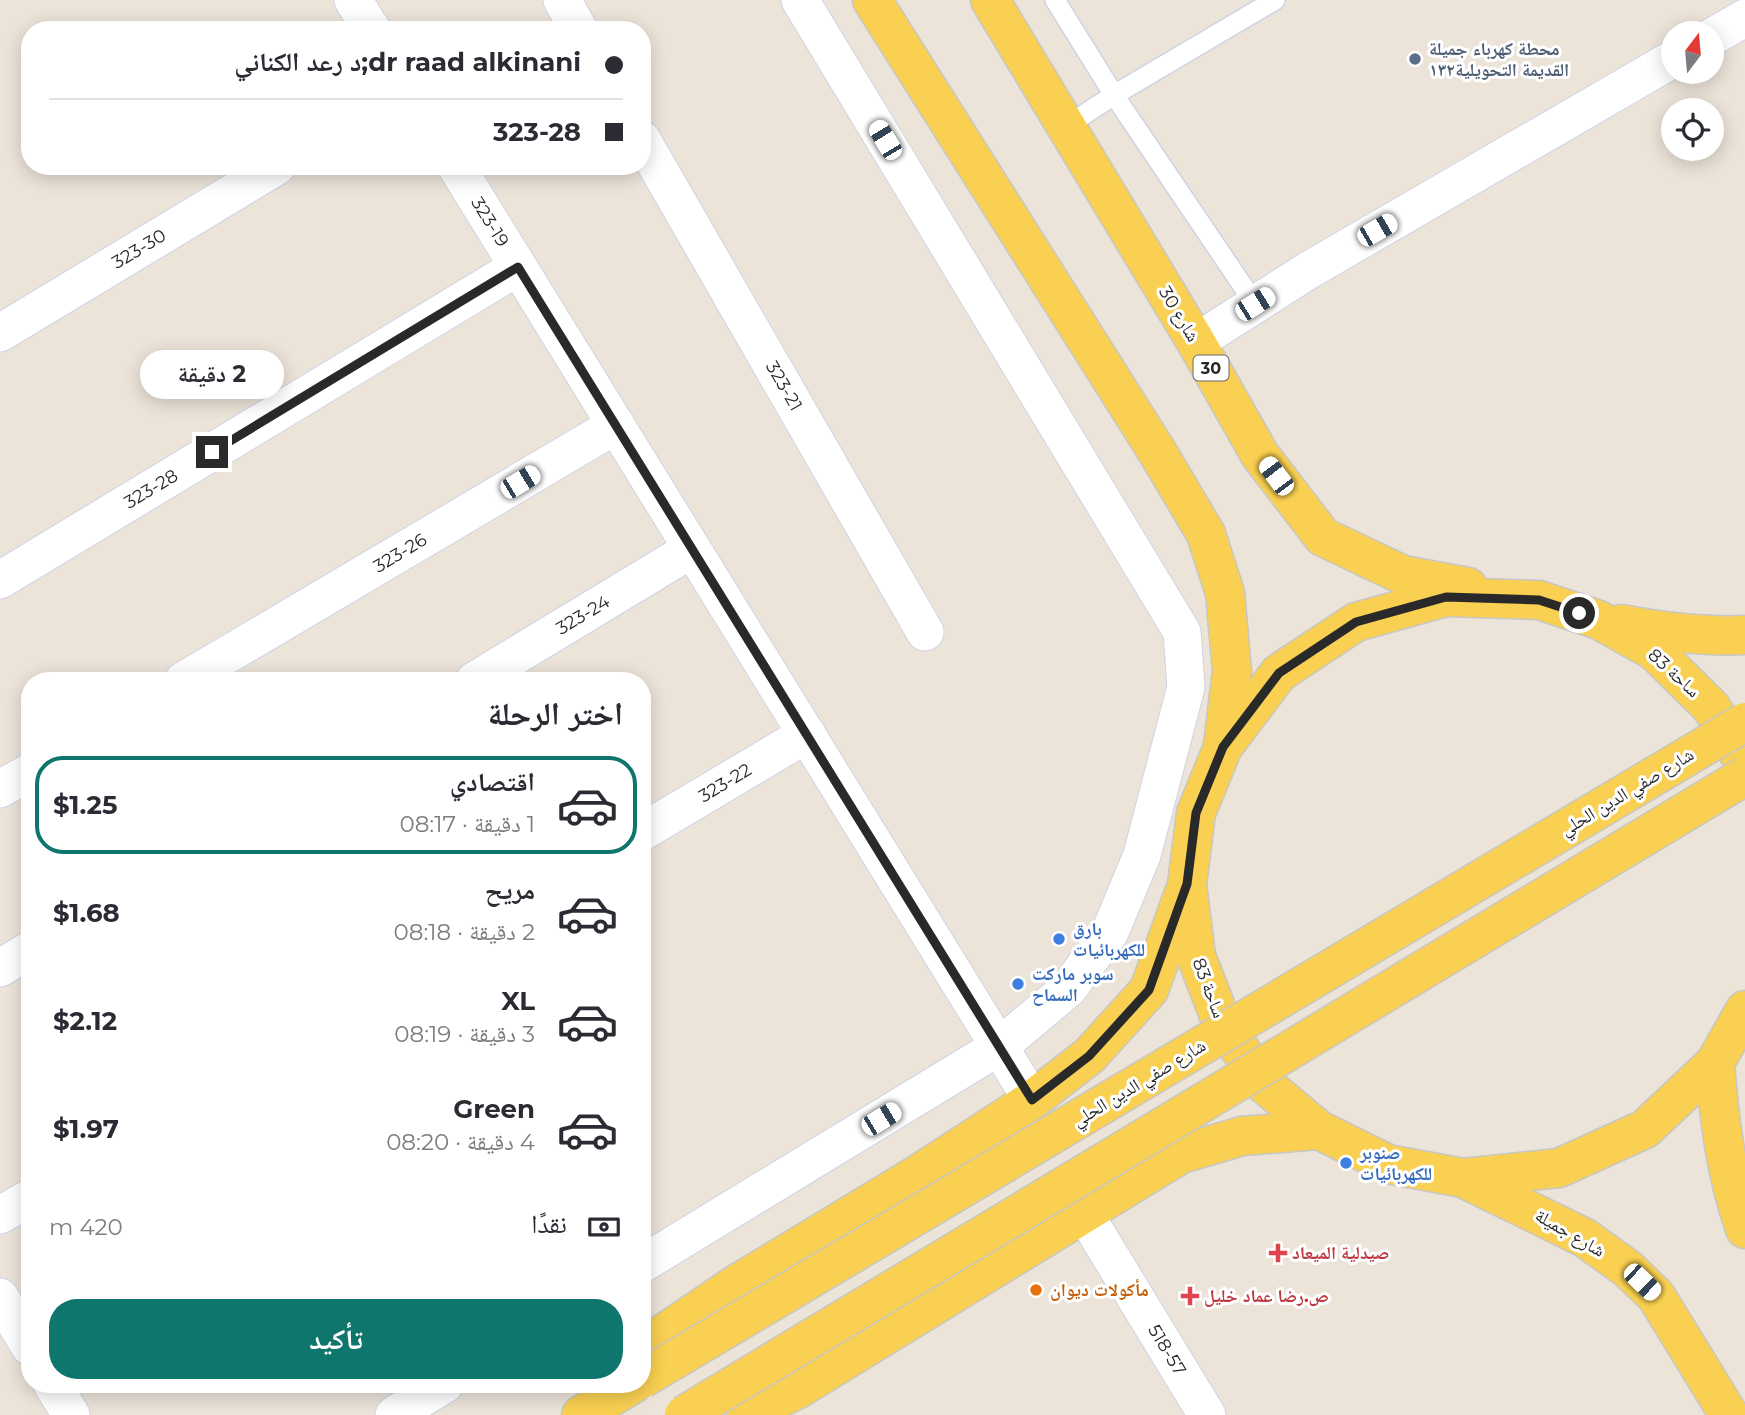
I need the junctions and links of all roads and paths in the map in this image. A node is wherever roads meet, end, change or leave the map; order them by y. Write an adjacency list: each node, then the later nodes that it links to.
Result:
1 (562, 0): 8 (street)
2 (800, 0): 41 (street)
3 (990, 0): 12 (main road, شارع 30 / 30)
4 (1055, 0): 11 (lane)
5 (1275, 0): 11 (lane)
6 (875, 1): 31 (main road)
7 (1745, 18): 9 (street)
8 (574, 21)
9 (1724, 30)
10 (1661, 66): 17 (street)
11 (1114, 95): 12 (lane); 17 (lane)
12 (1065, 127): 19 (main road, شارع 30 / 30)
13 (651, 156): 25 (street, 323-21)
14 (262, 175): 18 (street, 323-30)
15 (462, 175): 16 (street, 323-19)
16 (518, 267): 20 (street, 323-19); 22 (street, 323-28)
17 (1255, 304): 19 (street)
18 (0, 332)
19 (1196, 342): 23 (main road, شارع 30 / 30)
20 (616, 425): 21 (street, 323-19); 27 (street, 323-26)
21 (692, 549): 28 (street, 323-24); 30 (street, 323-19)
22 (0, 580)
23 (1539, 600): 24 (main road, ساحة 83); 31 (main road, ساحة 83)
24 (1599, 620): 26 (main road); 32 (main road, ساحة 83)
25 (925, 632)
26 (1745, 635)
27 (198, 672)
28 (489, 672)
29 (1745, 722): 54 (main road, شارع صفي الدين الحلي, bridge)
30 (807, 734): 36 (street, 323-22); 41 (street, 323-19)
31 (1223, 747): 37 (main road, ساحة 83)
32 (1745, 764)
33 (1745, 776): 61 (main road, bridge)
34 (21, 777): 35 (street)
35 (0, 789)
36 (651, 827)
37 (1187, 884): 43 (main road); 44 (main road, ساحة 83)
38 (21, 955): 39 (street)
39 (0, 968)
40 (1745, 1010): 42 (main road, ساحة 83)
41 (1000, 1046): 43 (street, 323-19); 50 (street)
42 (1714, 1063): 45 (main road, ساحة 83); 49 (main road)
43 (1032, 1100): 53 (main road)
44 (1319, 1130): 45 (main road, ساحة 83); 47 (main road)
45 (1463, 1178): 64 (main road, شارع جميلة)
46 (21, 1203): 48 (street)
47 (1084, 1213): 62 (main road); 63 (street, 518-57)
48 (0, 1215)
49 (1745, 1228)
50 (651, 1259)
51 (0, 1297): 52 (street)
52 (21, 1332)
53 (651, 1342)
54 (651, 1370)
55 (58, 1393): 58 (street)
56 (430, 1393): 59 (street)
57 (610, 1393): 60 (main road, شارع صفي الدين الحلي)
58 (71, 1415)
59 (394, 1415)
60 (554, 1415)
61 (684, 1415)
62 (746, 1415)
63 (1207, 1415)
64 (1729, 1415)

